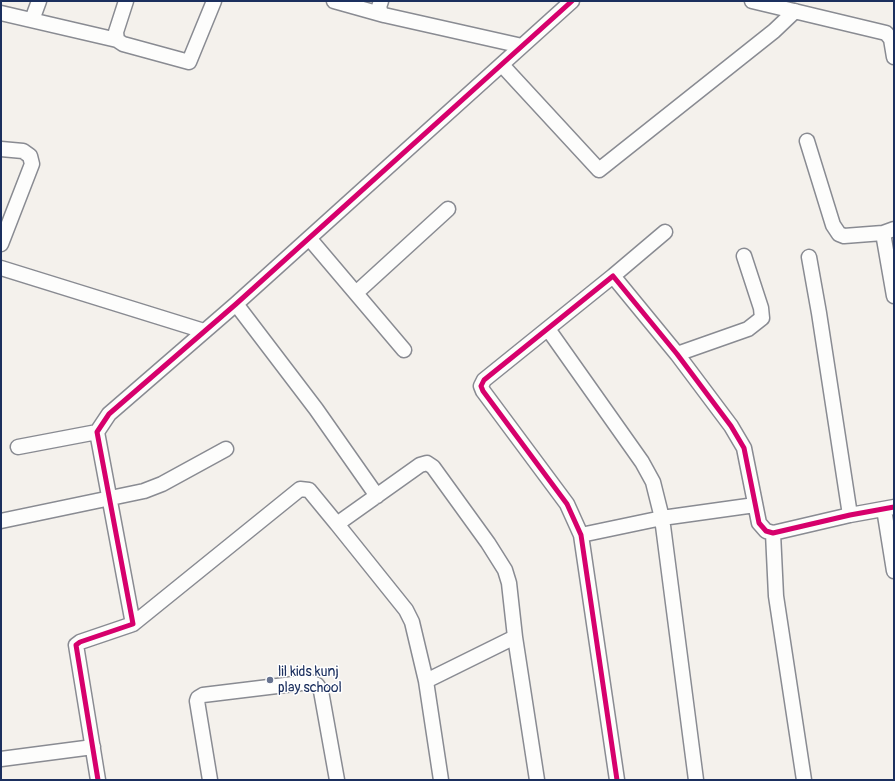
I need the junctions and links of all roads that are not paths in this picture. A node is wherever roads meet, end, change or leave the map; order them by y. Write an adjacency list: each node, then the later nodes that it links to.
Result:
1 (39, 1): 10 (street)
2 (126, 1): 11 (street)
3 (214, 1): 11 (street)
4 (334, 1): 7 (street)
5 (572, 1): 12 (street)
6 (752, 1): 8 (street)
7 (382, 8): 12 (street)
8 (795, 11): 13 (street); 14 (street)
9 (1, 13): 10 (street)
10 (32, 20): 11 (street)
11 (117, 40)
12 (522, 46): 14 (street)
13 (894, 57)
14 (502, 64): 20 (street)
15 (806, 142): 18 (street)
16 (1, 149): 21 (street)
17 (448, 209): 26 (street)
18 (888, 231): 27 (street)
19 (665, 232): 25 (street)
20 (309, 238): 26 (street); 28 (street)
21 (1, 244)
22 (744, 256): 32 (street)
23 (808, 257): 40 (street)
24 (1, 268): 30 (street)
25 (613, 276): 29 (street); 32 (street)
26 (356, 293): 31 (street)
27 (894, 296)
28 (236, 304): 30 (street); 36 (street)
29 (548, 329): 41 (street); 45 (street)
30 (204, 331): 33 (street)
31 (404, 350)
32 (677, 354): 38 (street)
33 (97, 432): 34 (street); 37 (street)
34 (18, 447)
35 (226, 449): 37 (street)
36 (377, 496): 43 (street); 48 (street)
37 (110, 498): 42 (street); 47 (street)
38 (755, 505): 41 (street); 44 (street)
39 (889, 508): 40 (street); 46 (street)
40 (850, 515): 44 (street)
41 (662, 518): 45 (street); 58 (street)
42 (1, 521)
43 (338, 524): 47 (street); 49 (street)
44 (773, 534): 59 (street)
45 (581, 535): 57 (street)
46 (894, 571)
47 (133, 624): 50 (street)
48 (515, 637): 49 (street); 56 (street)
49 (426, 681): 55 (street)
50 (93, 747): 51 (street); 52 (street)
51 (1, 760)
52 (98, 780)
53 (210, 780): 54 (street)
54 (337, 780)
55 (440, 780)
56 (537, 780)
57 (617, 780)
58 (696, 780)
59 (804, 780)

